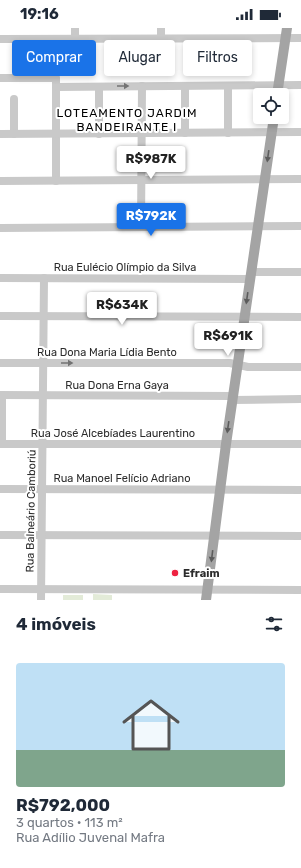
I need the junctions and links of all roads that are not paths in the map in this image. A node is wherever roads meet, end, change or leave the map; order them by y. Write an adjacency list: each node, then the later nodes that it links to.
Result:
1 (75, 28): 4 (street)
2 (160, 28): 5 (street)
3 (287, 28): 6 (main road)
4 (75, 38): 5 (street); 8 (street)
5 (161, 38): 6 (street)
6 (285, 38): 7 (street); 17 (main road)
7 (301, 38)
8 (0, 39)
9 (0, 78): 15 (street)
10 (301, 85): 18 (street)
11 (99, 86): 12 (street, one-way to 12); 15 (street); 29 (street)
12 (142, 86): 13 (street); 22 (street)
13 (185, 86): 14 (street); 23 (street)
14 (228, 86): 16 (street); 24 (street)
15 (56, 87): 28 (street)
16 (253, 88)
17 (278, 88)
18 (287, 88)
19 (14, 99): 27 (street)
20 (273, 124): 25 (main road)
21 (301, 132): 25 (street)
22 (141, 133): 23 (street); 29 (street); 32 (street)
23 (185, 133): 24 (street)
24 (228, 133): 25 (street)
25 (272, 133): 30 (main road, one-way to 30)
26 (0, 134): 27 (street)
27 (14, 134): 28 (street)
28 (56, 134): 29 (street); 34 (street)
29 (99, 134)
30 (265, 179): 31 (street); 32 (street); 35 (main road)
31 (301, 179)
32 (141, 180): 34 (street); 37 (street)
33 (0, 181): 34 (street)
34 (56, 181)
35 (258, 226): 36 (street); 37 (street); 40 (main road)
36 (301, 226)
37 (141, 227): 38 (street)
38 (0, 228)
39 (301, 272): 40 (street, Rua Eulécio Olímpio da Silva)
40 (251, 275): 42 (street, Rua Eulécio Olímpio da Silva); 45 (main road, one-way to 45)
41 (0, 278): 42 (street, Rua Eulécio Olímpio da Silva)
42 (44, 278): 44 (street, Rua Balneário Camboriú)
43 (0, 316): 44 (street)
44 (44, 316): 45 (street); 48 (street, Rua Balneário Camboriú)
45 (245, 317): 46 (street); 49 (main road)
46 (301, 317)
47 (0, 363): 48 (street, Rua Dona Maria Lídia Bento)
48 (43, 363): 49 (street, Rua Dona Maria Lídia Bento, one-way to 49); 52 (street, Rua Balneário Camboriú)
49 (238, 365): 50 (street, Rua Dona Maria Lídia Bento); 53 (main road)
50 (301, 366)
51 (1, 395): 52 (street, Rua Dona Erna Gaya); 55 (street)
52 (43, 395): 53 (street, Rua Dona Erna Gaya); 56 (street, Rua Balneário Camboriú)
53 (233, 398): 54 (street, Rua Dona Erna Gaya); 57 (main road, one-way to 57)
54 (301, 399)
55 (1, 444): 56 (street, Rua José Alcebíades Laurentino)
56 (42, 444): 57 (street, Rua José Alcebíades Laurentino); 60 (street, Rua Balneário Camboriú)
57 (226, 444): 58 (street, Rua José Alcebíades Laurentino); 61 (main road)
58 (301, 444)
59 (0, 489): 60 (street, Rua Manoel Felício Adriano)
60 (42, 489): 61 (street, Rua Manoel Felício Adriano); 64 (street, Rua Balneário Camboriú)
61 (220, 490): 62 (street, Rua Manoel Felício Adriano); 65 (main road)
62 (301, 490)
63 (0, 535): 64 (street)
64 (42, 535): 65 (street); 68 (street, Rua Balneário Camboriú)
65 (214, 536): 66 (street); 70 (main road, one-way to 70)
66 (301, 536)
67 (0, 589): 68 (street)
68 (41, 589): 70 (street); 71 (street, Rua Balneário Camboriú)
69 (301, 590): 70 (street)
70 (207, 595)
71 (41, 600)

